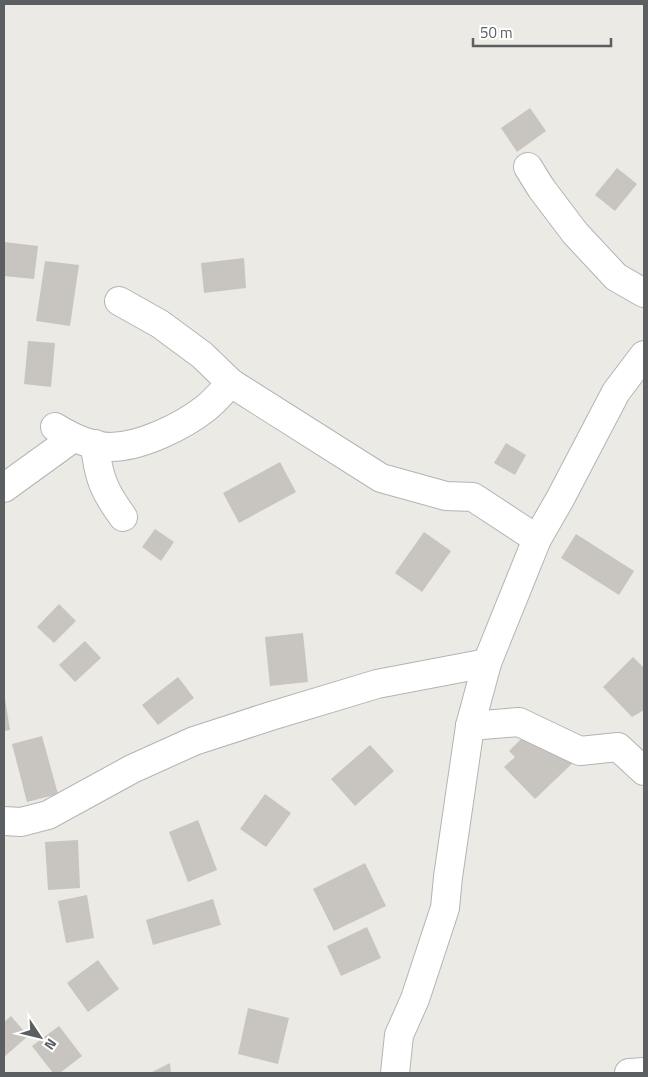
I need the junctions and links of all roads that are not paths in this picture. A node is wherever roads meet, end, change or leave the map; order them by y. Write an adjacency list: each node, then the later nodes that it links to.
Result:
1 (528, 167): 2 (street)
2 (644, 293)
3 (118, 301): 5 (street)
4 (644, 355): 9 (street)
5 (231, 383): 6 (street); 9 (street)
6 (74, 436): 7 (street); 8 (street)
7 (4, 488)
8 (123, 517)
9 (537, 539): 10 (street)
10 (487, 663): 11 (street); 13 (street)
11 (470, 726): 12 (street); 15 (street)
12 (644, 770)
13 (4, 821)
14 (644, 1072): 16 (street)
15 (395, 1073)
16 (629, 1073)

